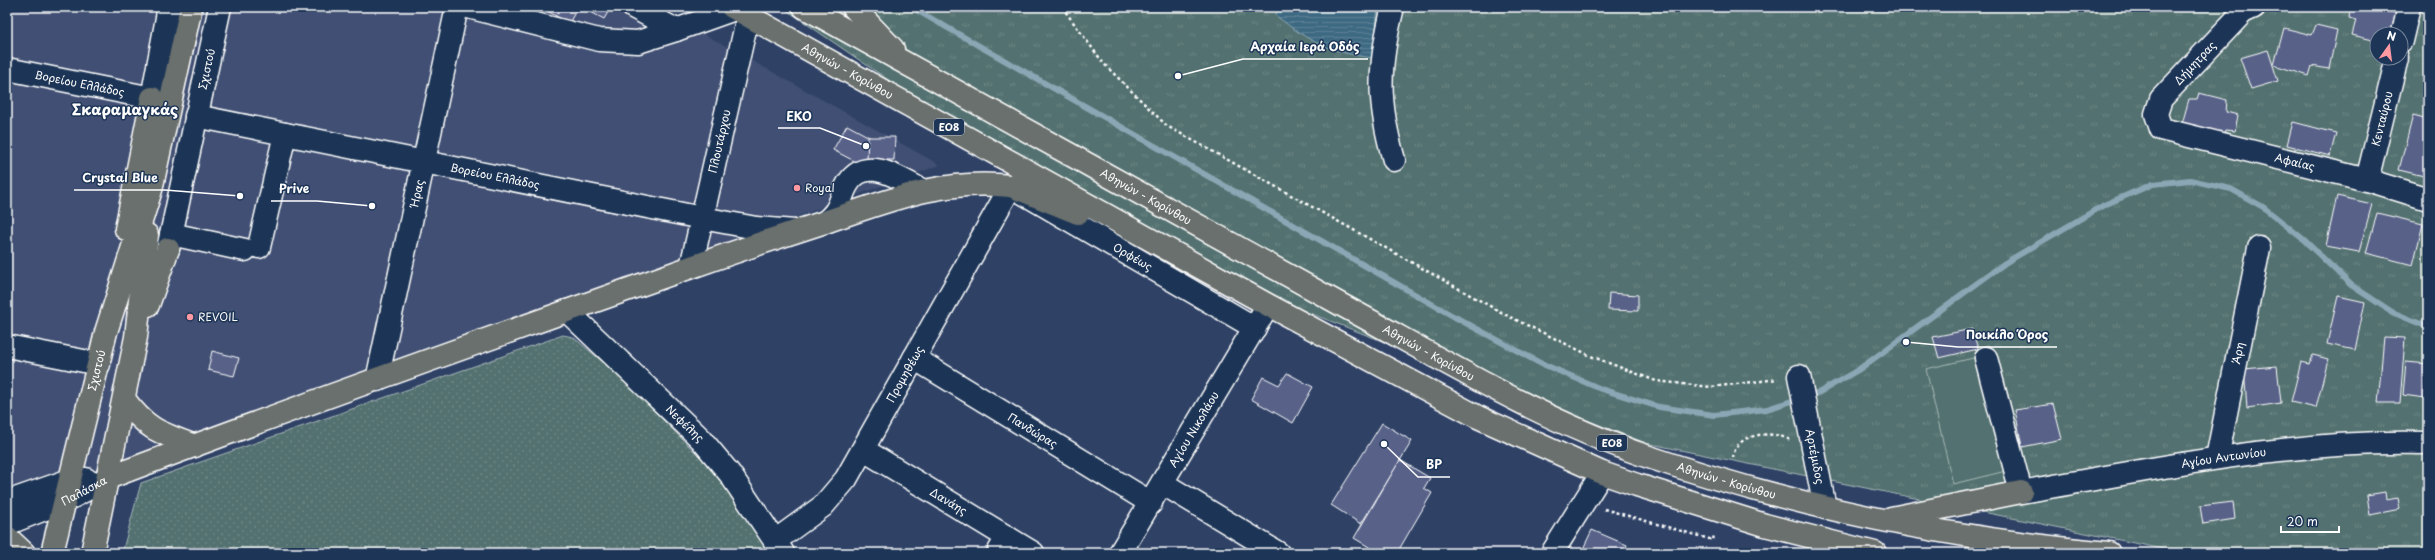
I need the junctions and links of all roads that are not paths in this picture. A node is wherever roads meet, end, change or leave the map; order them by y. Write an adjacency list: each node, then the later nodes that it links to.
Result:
1 (169, 7): 19 (street)
2 (191, 7): 28 (main road, Σχιστού)
3 (220, 7): 20 (street, Σχιστού)
4 (457, 7): 24 (street, Ήρας)
5 (468, 7): 13 (street)
6 (633, 7): 15 (street)
7 (804, 7): 16 (main road, Αθηνών - Κορίνθου / ΕΟ8)
8 (853, 7): 16 (main road)
9 (1393, 7): 23 (street)
10 (2254, 7): 21 (street, Δήμητρας)
11 (2409, 7): 14 (street)
12 (738, 11): 15 (street); 31 (street, Πλουτάρχου); 36 (main road, Αθηνών - Κορίνθου / ΕΟ8)
13 (524, 14): 15 (street)
14 (2405, 26)
15 (676, 30)
16 (906, 63): 62 (main road, Αθηνών - Κορίνθου / ΕΟ8)
17 (2395, 66): 26 (street, Κενταύρου)
18 (7, 69): 19 (street, Βορείου Ελλάδος)
19 (152, 98): 41 (main road)
20 (196, 116): 22 (street, Βορείου Ελλάδος); 34 (street, Σχιστού)
21 (2161, 129): 26 (street, Αφαίας)
22 (289, 135): 24 (street, Βορείου Ελλάδος); 25 (street); 34 (street)
23 (1394, 160)
24 (423, 162): 31 (street, Βορείου Ελλάδος); 48 (street, Ήρας)
25 (288, 167)
26 (2367, 180): 30 (street, Αφαίας)
27 (1010, 186): 29 (main road); 36 (main road); 40 (street, Ορφέως); 44 (street, Προμηθέως)
28 (151, 190): 41 (main road, Σχιστού); 42 (main road, Σχιστού)
29 (922, 190): 32 (main road); 32 (street)
30 (2428, 199)
31 (702, 218): 33 (street, Βορείου Ελλάδος); 37 (street, Πλουτάρχου)
32 (825, 222): 33 (main road)
33 (795, 231): 37 (main road)
34 (170, 241): 42 (main road)
35 (2259, 248): 53 (street, Άρη)
36 (1166, 249): 38 (main road, Αθηνών - Κορίνθου / ΕΟ8)
37 (691, 267): 39 (main road)
38 (1268, 305): 40 (street, Αγίου Νικολάου); 54 (main road, Αθηνών - Κορίνθου / ΕΟ8)
39 (567, 311): 48 (main road); 67 (street, Νεφέλης)
40 (1255, 328): 57 (street, Αγίου Νικολάου)
41 (106, 332): 46 (main road, Σχιστού)
42 (136, 337): 49 (main road, Σχιστού)
43 (7, 346): 46 (street)
44 (914, 358): 52 (street, Προμηθέως); 61 (street, Πανδώρας)
45 (1986, 358): 58 (street)
46 (99, 364): 56 (main road, Σχιστού)
47 (1799, 376): 62 (street, Αρτέμιδος)
48 (377, 380): 51 (main road)
49 (124, 399): 51 (main road); 55 (main road, Σχιστού)
50 (2428, 443): 53 (street, Αγίου Αντωνίου)
51 (195, 446): 55 (main road)
52 (864, 450): 66 (street, Δανάης); 67 (street, Προμηθέως)
53 (2217, 458): 58 (street, Αγίου Αντωνίου)
54 (1602, 473): 74 (street); 75 (main road, Αθηνών - Κορίνθου / ΕΟ8)
55 (108, 478): 56 (street, Παλάσκα); 59 (street, Παλάσκα); 70 (main road, Σχιστού)
56 (70, 480): 59 (main road, Σχιστού); 60 (street, Παλάσκα)
57 (1162, 483): 61 (street, Αγίου Νικολάου); 73 (street)
58 (2021, 492): 63 (main road)
59 (65, 501): 64 (street, Παλάσκα); 69 (main road, Σχιστού)
60 (7, 502)
61 (1151, 503): 72 (street, Αγίου Νικολάου)
62 (1825, 508): 63 (main road, Αθηνών - Κορίνθου / ΕΟ8)
63 (1880, 521): 76 (main road, Αθηνών - Κορίνθου / ΕΟ8)
64 (7, 524)
65 (7, 537): 68 (main road)
66 (1002, 545): 71 (street, Δανάης)
67 (779, 547)
68 (24, 553)
69 (52, 553)
70 (92, 553)
71 (1033, 553)
72 (1120, 553)
73 (1278, 553)
74 (1552, 553)
75 (1875, 553)
76 (2109, 553)

